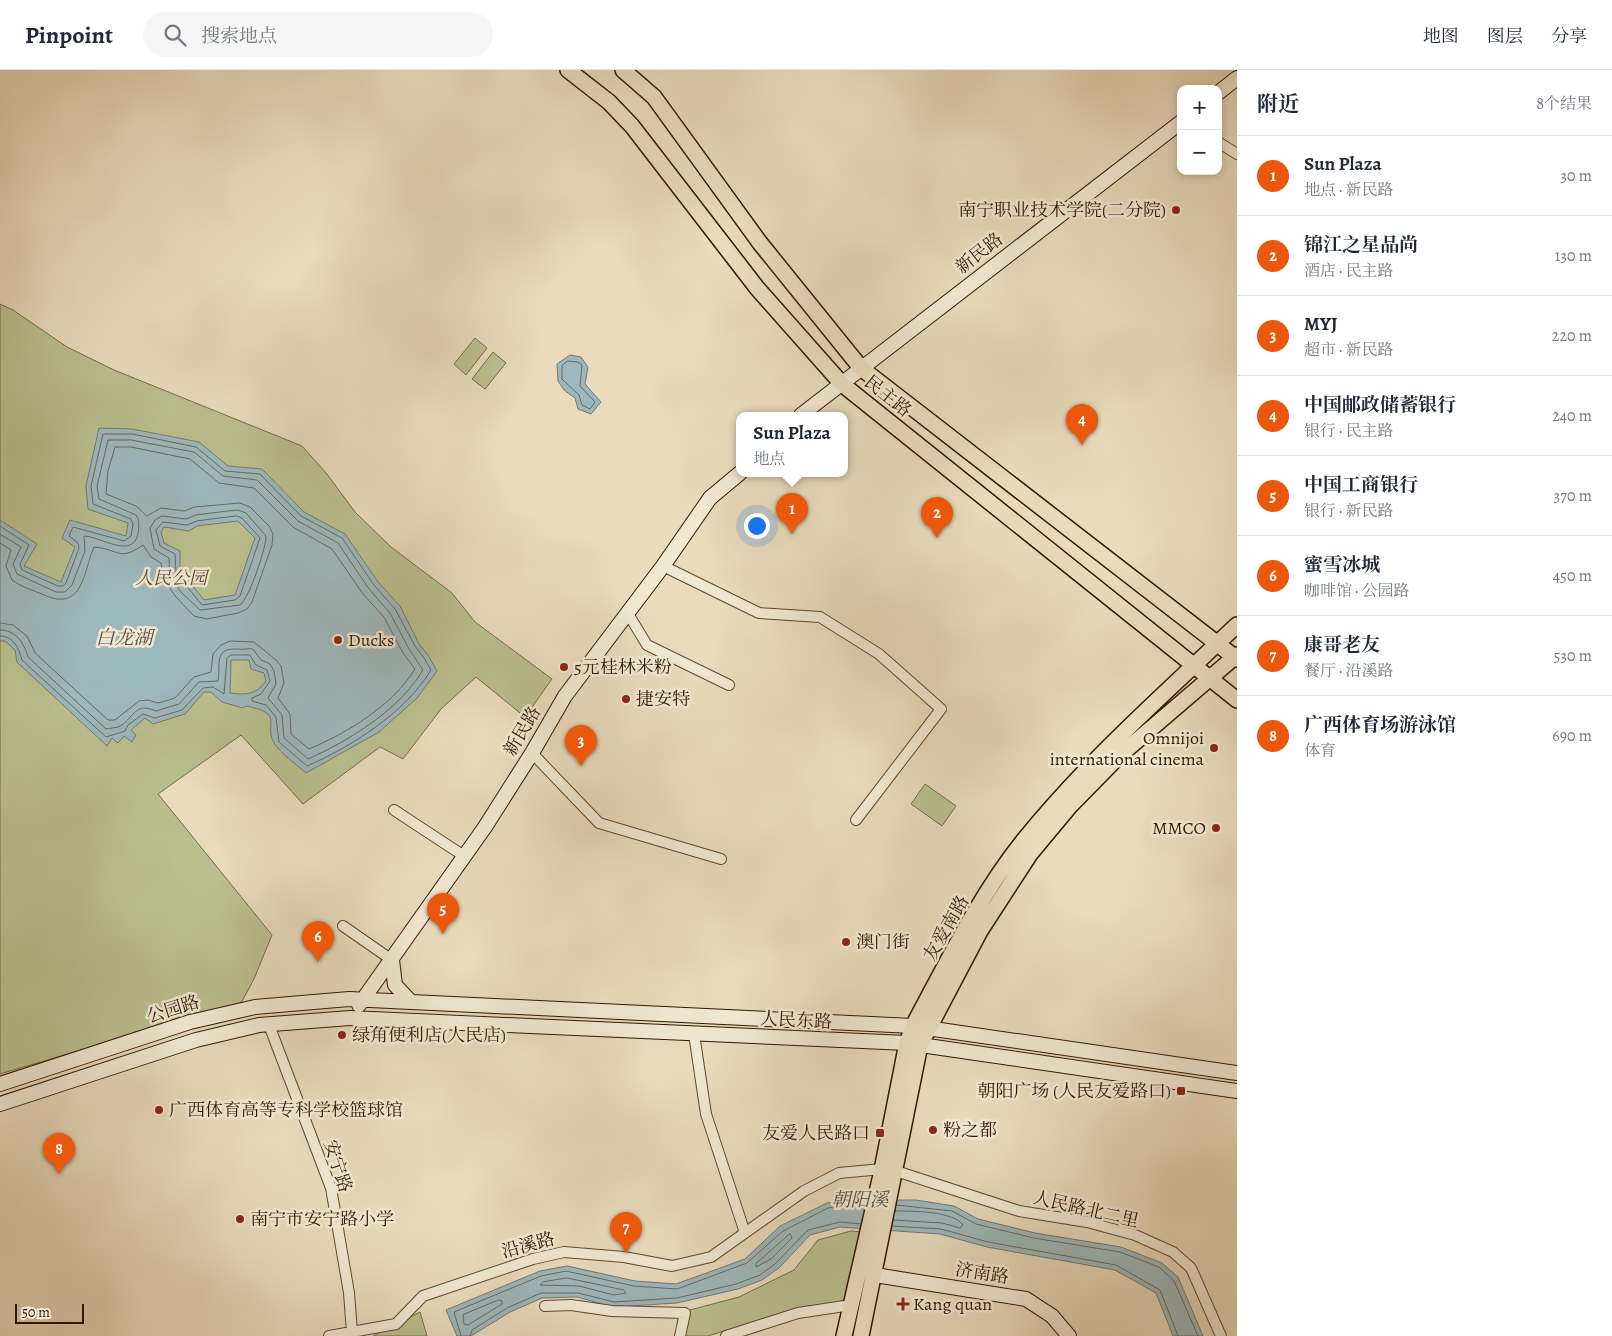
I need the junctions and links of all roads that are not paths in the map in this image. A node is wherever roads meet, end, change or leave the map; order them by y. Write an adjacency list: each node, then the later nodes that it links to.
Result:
1 (568, 70): 9 (main road, 民主路)
2 (623, 70): 8 (main road, 民主路)
3 (1237, 78): 4 (main road)
4 (1222, 89)
5 (1177, 125): 8 (main road, 新民路)
6 (1222, 145): 7 (street)
7 (1237, 154)
8 (861, 368): 9 (main road, 新民路); 15 (main road, 民主路)
9 (842, 384): 10 (main road, 新民路); 17 (main road, 民主路)
10 (805, 412)
11 (736, 476): 12 (main road, 新民路)
12 (663, 566): 13 (main road, 新民路); 23 (street)
13 (627, 612): 19 (street); 21 (main road, 新民路)
14 (1237, 625): 15 (main road, 友爱南路)
15 (1216, 644): 16 (main road, 民主路); 17 (main road, 友爱南路)
16 (1236, 657): 18 (main road, 友爱南路)
17 (1194, 664): 18 (main road, 民主路); 32 (main road, 友爱南路)
18 (1210, 677): 20 (main road, 民主路); 32 (main road, 友爱南路)
19 (730, 685)
20 (1237, 700)
21 (532, 753): 24 (main road, 新民路); 25 (street)
22 (394, 810): 24 (street)
23 (856, 820)
24 (464, 856): 27 (main road, 新民路)
25 (721, 859)
26 (343, 926): 27 (street)
27 (392, 960): 28 (main road, 新民路); 29 (main road)
28 (363, 1000): 29 (main road, 人民东路); 30 (main road, 新民路); 36 (main road, 公园路)
29 (411, 1002): 32 (main road, 人民东路)
30 (350, 1018): 31 (main road, 公园路); 33 (main road, 人民东路)
31 (269, 1024): 38 (main road, 公园路); 44 (street, 安宁路)
32 (920, 1027): 34 (main road, 友爱南路); 35 (main road, 人民东路)
33 (694, 1034): 34 (main road, 人民东路); 40 (street)
34 (914, 1044): 37 (main road, 人民东路); 39 (main road, 友爱南路)
35 (1237, 1073)
36 (0, 1084)
37 (1237, 1091)
38 (0, 1104)
39 (888, 1173): 40 (street, 沿溪路); 41 (main road, 友爱南路); 42 (main road, 友爱南路); 51 (street, 人民路北二里)
40 (745, 1233): 44 (street, 沿溪路)
41 (876, 1268): 49 (main road, 友爱南路); 50 (main road, 济南路)
42 (851, 1305): 47 (street); 48 (main road, 友爱南路)
43 (545, 1306): 46 (street)
44 (352, 1332): 45 (street)
45 (329, 1336)
46 (680, 1336)
47 (726, 1336)
48 (844, 1336)
49 (861, 1336)
50 (1069, 1336)
51 (1221, 1336)

